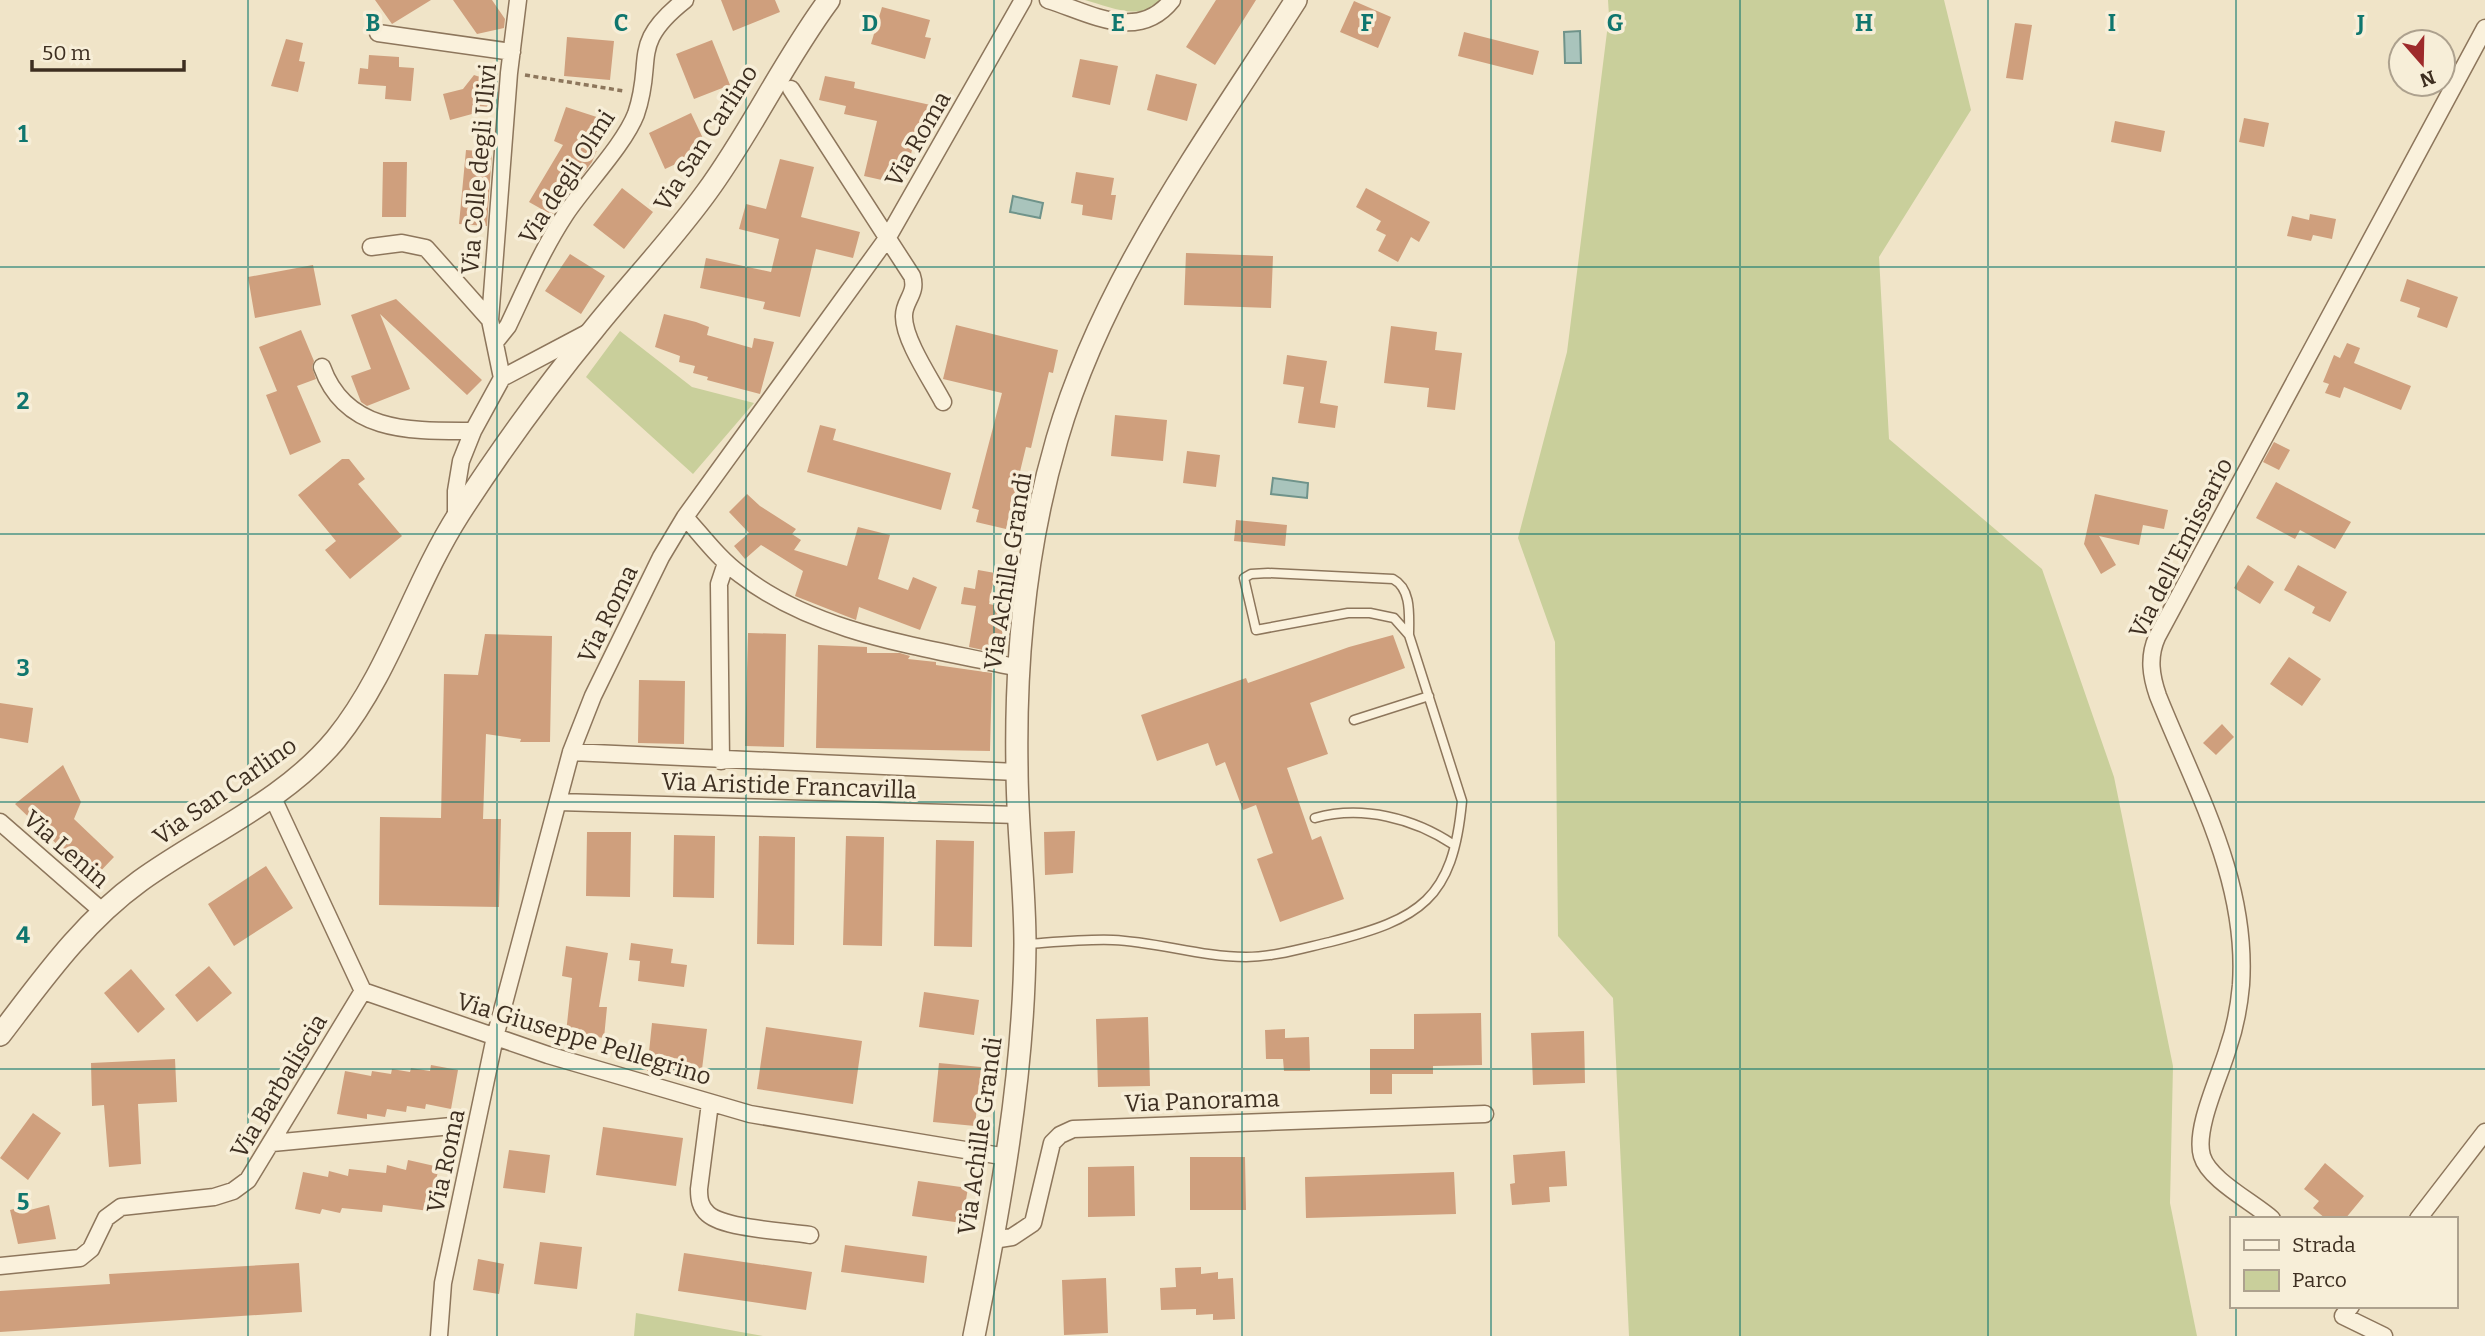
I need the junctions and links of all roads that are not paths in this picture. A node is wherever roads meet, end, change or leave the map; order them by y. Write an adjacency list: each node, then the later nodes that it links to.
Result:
1 (518, 0): 10 (street, Via Colle degli Ulivi)
2 (685, 0): 16 (street, Via degli Olmi)
3 (829, 0): 15 (street, Via San Carlino)
4 (1023, 0): 12 (street, Via Roma)
5 (1048, 0): 6 (street)
6 (1172, 0)
7 (1296, 0): 25 (street, Via Achille Grandi)
8 (2485, 28): 48 (street, Via dell'Emissario)
9 (378, 33): 10 (street)
10 (512, 52): 14 (street, Via Colle degli Ulivi)
11 (791, 89): 12 (street)
12 (888, 237): 19 (street); 21 (street, Via Roma)
13 (371, 247): 14 (street)
14 (490, 320): 16 (street, Via Colle degli Ulivi)
15 (592, 330): 18 (street, Via San Carlino); 22 (street, Via San Carlino)
16 (496, 341): 18 (street)
17 (322, 367): 20 (street)
18 (502, 378): 20 (street, Via San Carlino)
19 (943, 402)
20 (473, 431): 22 (street, Via San Carlino)
21 (685, 517): 23 (street); 28 (street, Via Roma)
22 (456, 519): 31 (street, Via San Carlino)
23 (726, 563): 25 (street); 29 (street)
24 (1409, 635): 24 (lane); 26 (lane)
25 (1018, 668): 30 (street, Via Achille Grandi)
26 (1429, 695): 27 (lane); 36 (lane)
27 (1354, 720)
28 (572, 752): 29 (street, Via Aristide Francavilla); 32 (street, Via Roma)
29 (721, 761): 30 (street, Via Aristide Francavilla)
30 (1017, 772): 33 (street, Via Achille Grandi)
31 (272, 796): 37 (street, Via San Carlino); 39 (street)
32 (558, 802): 33 (street, Via Aristide Francavilla); 41 (street, Via Roma)
33 (1019, 815): 38 (street, Via Achille Grandi)
34 (1315, 818): 36 (lane)
35 (0, 822): 37 (street, Via Lenin)
36 (1454, 845): 38 (lane)
37 (102, 911): 40 (street, Via San Carlino)
38 (1025, 944): 47 (street, Via Achille Grandi)
39 (363, 991): 41 (street, Via Giuseppe Pellegrino); 46 (street, Via Barbaliscia)
40 (0, 1035)
41 (495, 1037): 42 (street, Via Giuseppe Pellegrino); 54 (street, Via Roma)
42 (710, 1103): 47 (street, Via Giuseppe Pellegrino); 50 (street)
43 (1485, 1114): 51 (street, Via Panorama)
44 (452, 1126): 46 (street)
45 (2485, 1132): 49 (street)
46 (272, 1143): 52 (street, Via Barbaliscia)
47 (1007, 1157): 51 (street, Via Achille Grandi)
48 (2269, 1217)
49 (2420, 1217)
50 (810, 1235)
51 (993, 1240): 55 (street, Via Achille Grandi)
52 (0, 1266)
53 (2342, 1310): 56 (street)
54 (439, 1336)
55 (974, 1336)
56 (2384, 1336)

